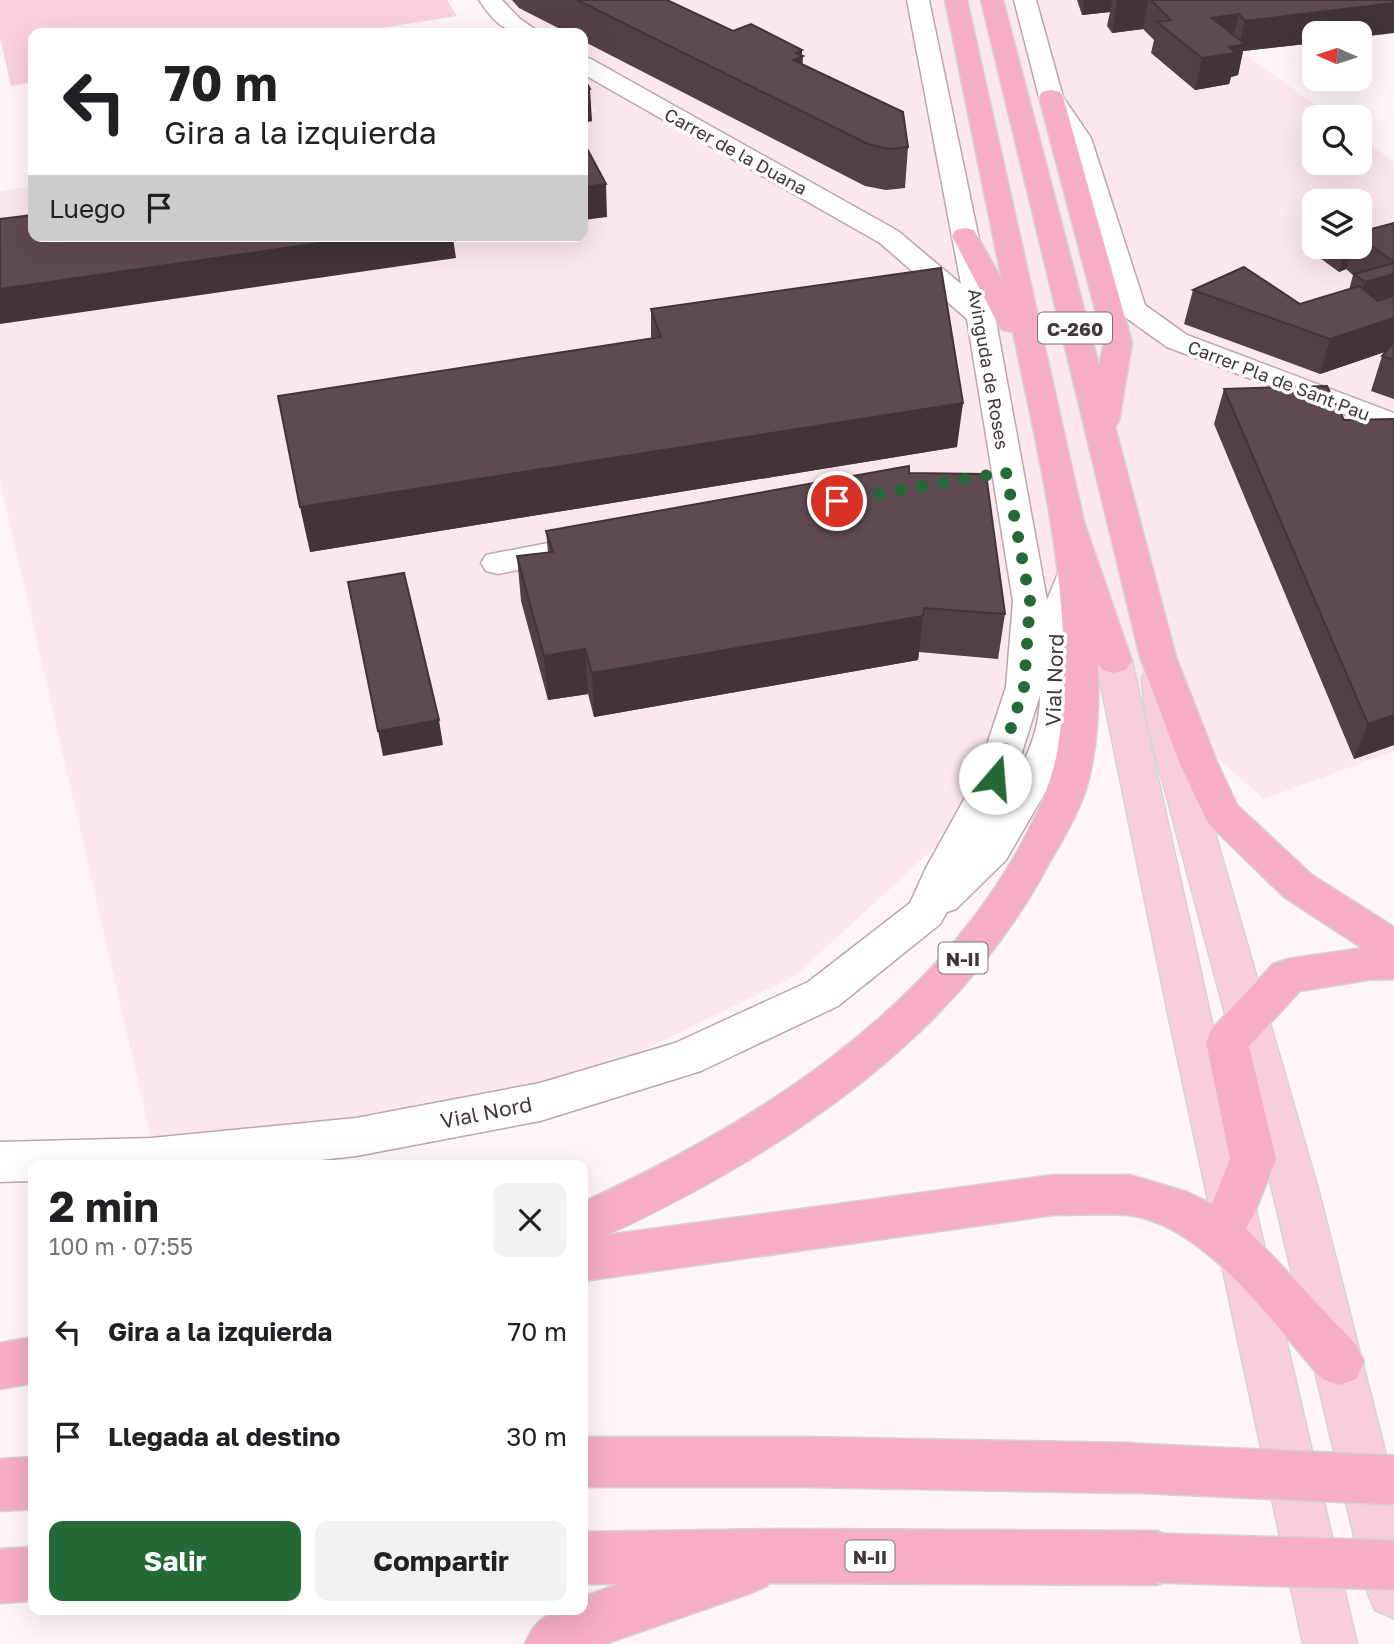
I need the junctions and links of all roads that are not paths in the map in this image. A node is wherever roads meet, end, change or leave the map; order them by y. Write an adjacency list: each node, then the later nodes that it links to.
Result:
1 (490, 0): 6 (street)
2 (918, 0): 9 (street, Avinguda de Roses)
3 (956, 0): 12 (highway, C-260)
4 (992, 0): 14 (highway, C-260)
5 (1025, 0): 8 (street)
6 (520, 28)
7 (588, 67): 10 (street, Carrer de la Duana)
8 (1051, 97): 13 (street, Carrer Pla de Sant Pau); 14 (highway)
9 (943, 236): 10 (street, Carrer de la Duana); 11 (street, Avinguda de Roses); 12 (highway)
10 (889, 237): 11 (street, Carrer de la Duana)
11 (981, 316): 21 (street, Avinguda de Roses)
12 (1032, 363): 15 (highway, C-260)
13 (1394, 424)
14 (1102, 433): 19 (highway, C-260)
15 (1068, 522): 18 (highway, N-II); 20 (highway, C-260)
16 (592, 546): 17 (street)
17 (498, 563)
18 (1073, 574): 22 (street, Vial Nord); 29 (highway, N-II)
19 (1158, 657): 23 (highway); 25 (main road, C-260)
20 (1114, 661): 30 (main road, C-260)
21 (995, 778): 22 (street, Vial Nord)
22 (926, 913): 26 (street, Vial Nord)
23 (1394, 948)
24 (1394, 964): 25 (highway)
25 (1248, 1019): 30 (highway); 33 (main road, C-260)
26 (76, 1160)
27 (28, 1161): 28 (street, Vial Nord)
28 (0, 1162)
29 (588, 1222)
30 (1237, 1233): 31 (highway); 33 (highway); 46 (main road, C-260)
31 (588, 1260)
32 (28, 1361): 34 (highway)
33 (1339, 1362): 44 (main road, C-260)
34 (0, 1366)
35 (588, 1462): 36 (highway, bridge)
36 (1394, 1480)
37 (28, 1483): 38 (highway)
38 (0, 1485)
39 (780, 1556): 40 (highway, N-II); 41 (highway, N-II, bridge); 45 (highway, N-II)
40 (588, 1558)
41 (1394, 1565)
42 (28, 1574): 43 (highway)
43 (0, 1576)
44 (1394, 1591)
45 (552, 1644)
46 (1330, 1644)

